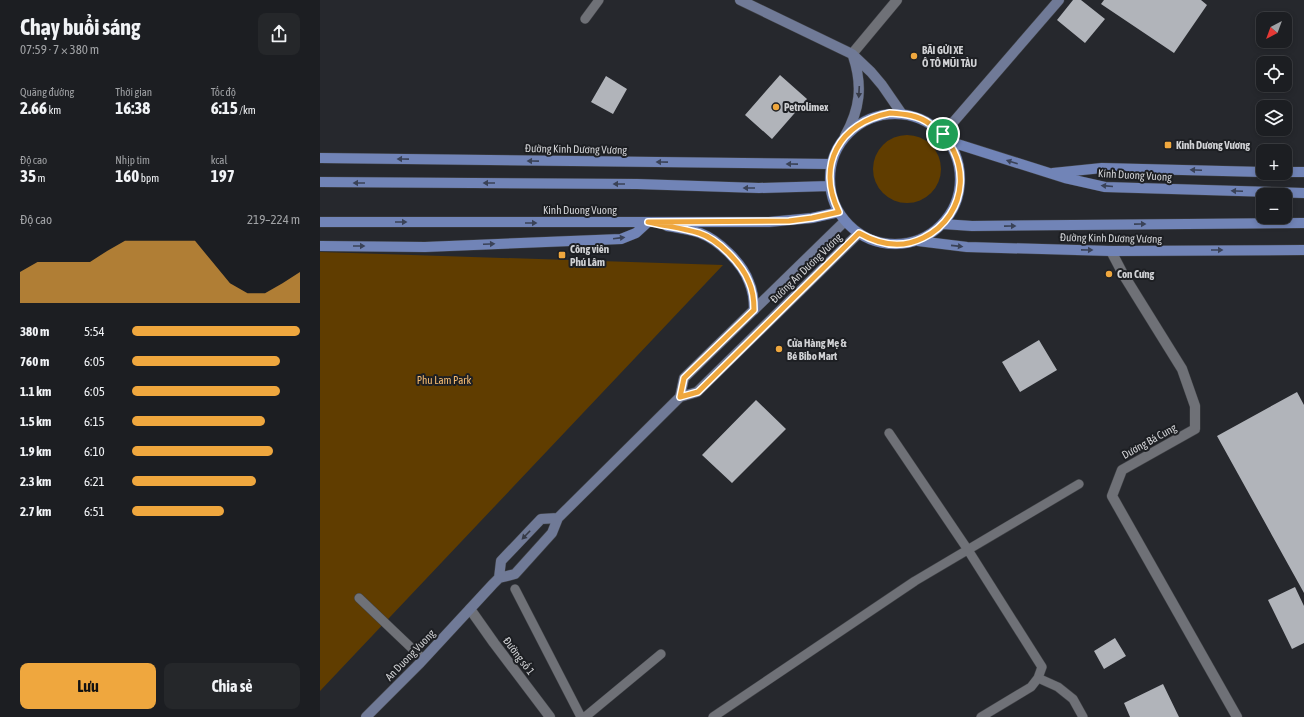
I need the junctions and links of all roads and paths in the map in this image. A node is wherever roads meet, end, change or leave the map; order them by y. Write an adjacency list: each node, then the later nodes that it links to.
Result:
1 (599, 0): 5 (lane)
2 (740, 0): 6 (main road)
3 (897, 0): 6 (street)
4 (1059, 0): 9 (main road)
5 (585, 19)
6 (852, 54): 7 (main road); 8 (main road, one-way to 8)
7 (902, 114): 8 (main road); 9 (main road)
8 (845, 136): 11 (main road)
9 (946, 138): 15 (main road, Kinh Duong Vuong, one-way to 9); 24 (main road)
10 (320, 158): 11 (main road, Đường Kinh Dương Vương, one-way to 10)
11 (832, 164): 17 (main road)
12 (1256, 172): 15 (main road, one-way to 15)
13 (1292, 172): 14 (main road)
14 (1304, 172)
15 (1049, 173): 18 (main road, Kinh Duong Vuong, one-way to 15)
16 (320, 182): 17 (main road, one-way to 16)
17 (830, 186): 19 (main road)
18 (1304, 194)
19 (839, 212): 20 (main road); 22 (main road, Kinh Duong Vuong)
20 (845, 221): 25 (main road); 30 (main road, Đường An Dương Vương)
21 (320, 222): 22 (main road, Kinh Duong Vuong, one-way to 22)
22 (648, 222): 27 (main road, one-way to 22); 30 (main road)
23 (1304, 223): 24 (main road, Đường Kinh Dương Vương, one-way to 23)
24 (943, 224): 26 (main road)
25 (859, 233): 26 (main road); 31 (main road, Đường An Dương Vương)
26 (918, 241): 29 (main road, Đường Kinh Dương Vương, one-way to 29)
27 (320, 246)
28 (1304, 250): 29 (main road, Đường Kinh Dương Vương, one-way to 28)
29 (1111, 251): 50 (street, Dương Bá Cung)
30 (754, 310): 31 (main road, Đường An Dương Vương)
31 (680, 397): 34 (main road, Đường An Dương Vương)
32 (889, 433): 35 (lane)
33 (1079, 484): 35 (lane)
34 (558, 518): 36 (main road, Đường An Dương Vương); 36 (main road, one-way to 36)
35 (968, 550): 42 (lane); 47 (lane)
36 (499, 578): 39 (main road, Đường An Dương Vương)
37 (515, 589): 45 (lane)
38 (359, 598): 41 (lane)
39 (470, 609): 41 (main road, An Duong Vuong); 44 (street, Đường số 1)
40 (662, 654): 46 (lane)
41 (423, 659): 43 (main road, An Duong Vuong)
42 (1038, 678): 48 (lane); 49 (lane)
43 (366, 717)
44 (550, 717)
45 (581, 717)
46 (585, 717)
47 (712, 717)
48 (981, 717)
49 (1083, 717)
50 (1237, 717)

